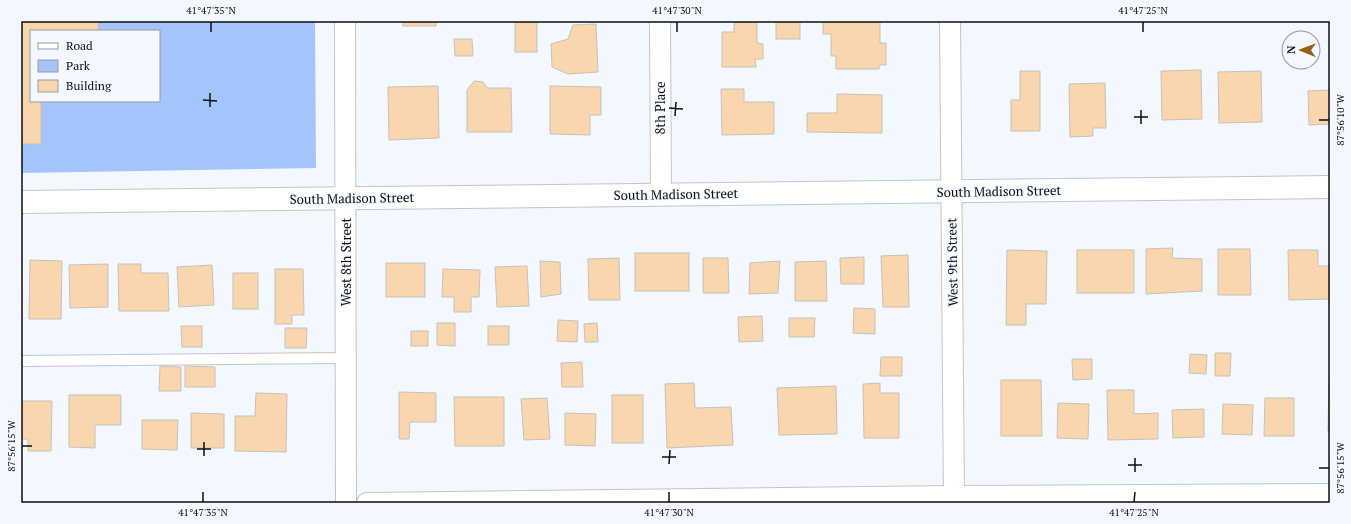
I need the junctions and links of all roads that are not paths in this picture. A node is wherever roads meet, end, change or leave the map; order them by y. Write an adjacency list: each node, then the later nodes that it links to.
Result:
1 (344, 21): 7 (street, West 8th Street)
2 (660, 21): 6 (street, 8th Place)
3 (950, 21): 5 (street, West 9th Street)
4 (1330, 187): 5 (street, South Madison Street)
5 (951, 191): 6 (street, South Madison Street); 12 (street, West 9th Street)
6 (661, 194): 7 (street, South Madison Street)
7 (346, 198): 8 (street, South Madison Street); 9 (street, West 8th Street)
8 (21, 202)
9 (345, 358): 10 (lane); 13 (street, West 8th Street)
10 (21, 361)
11 (1330, 494): 12 (street)
12 (954, 500): 14 (street)
13 (346, 503)
14 (367, 503)

